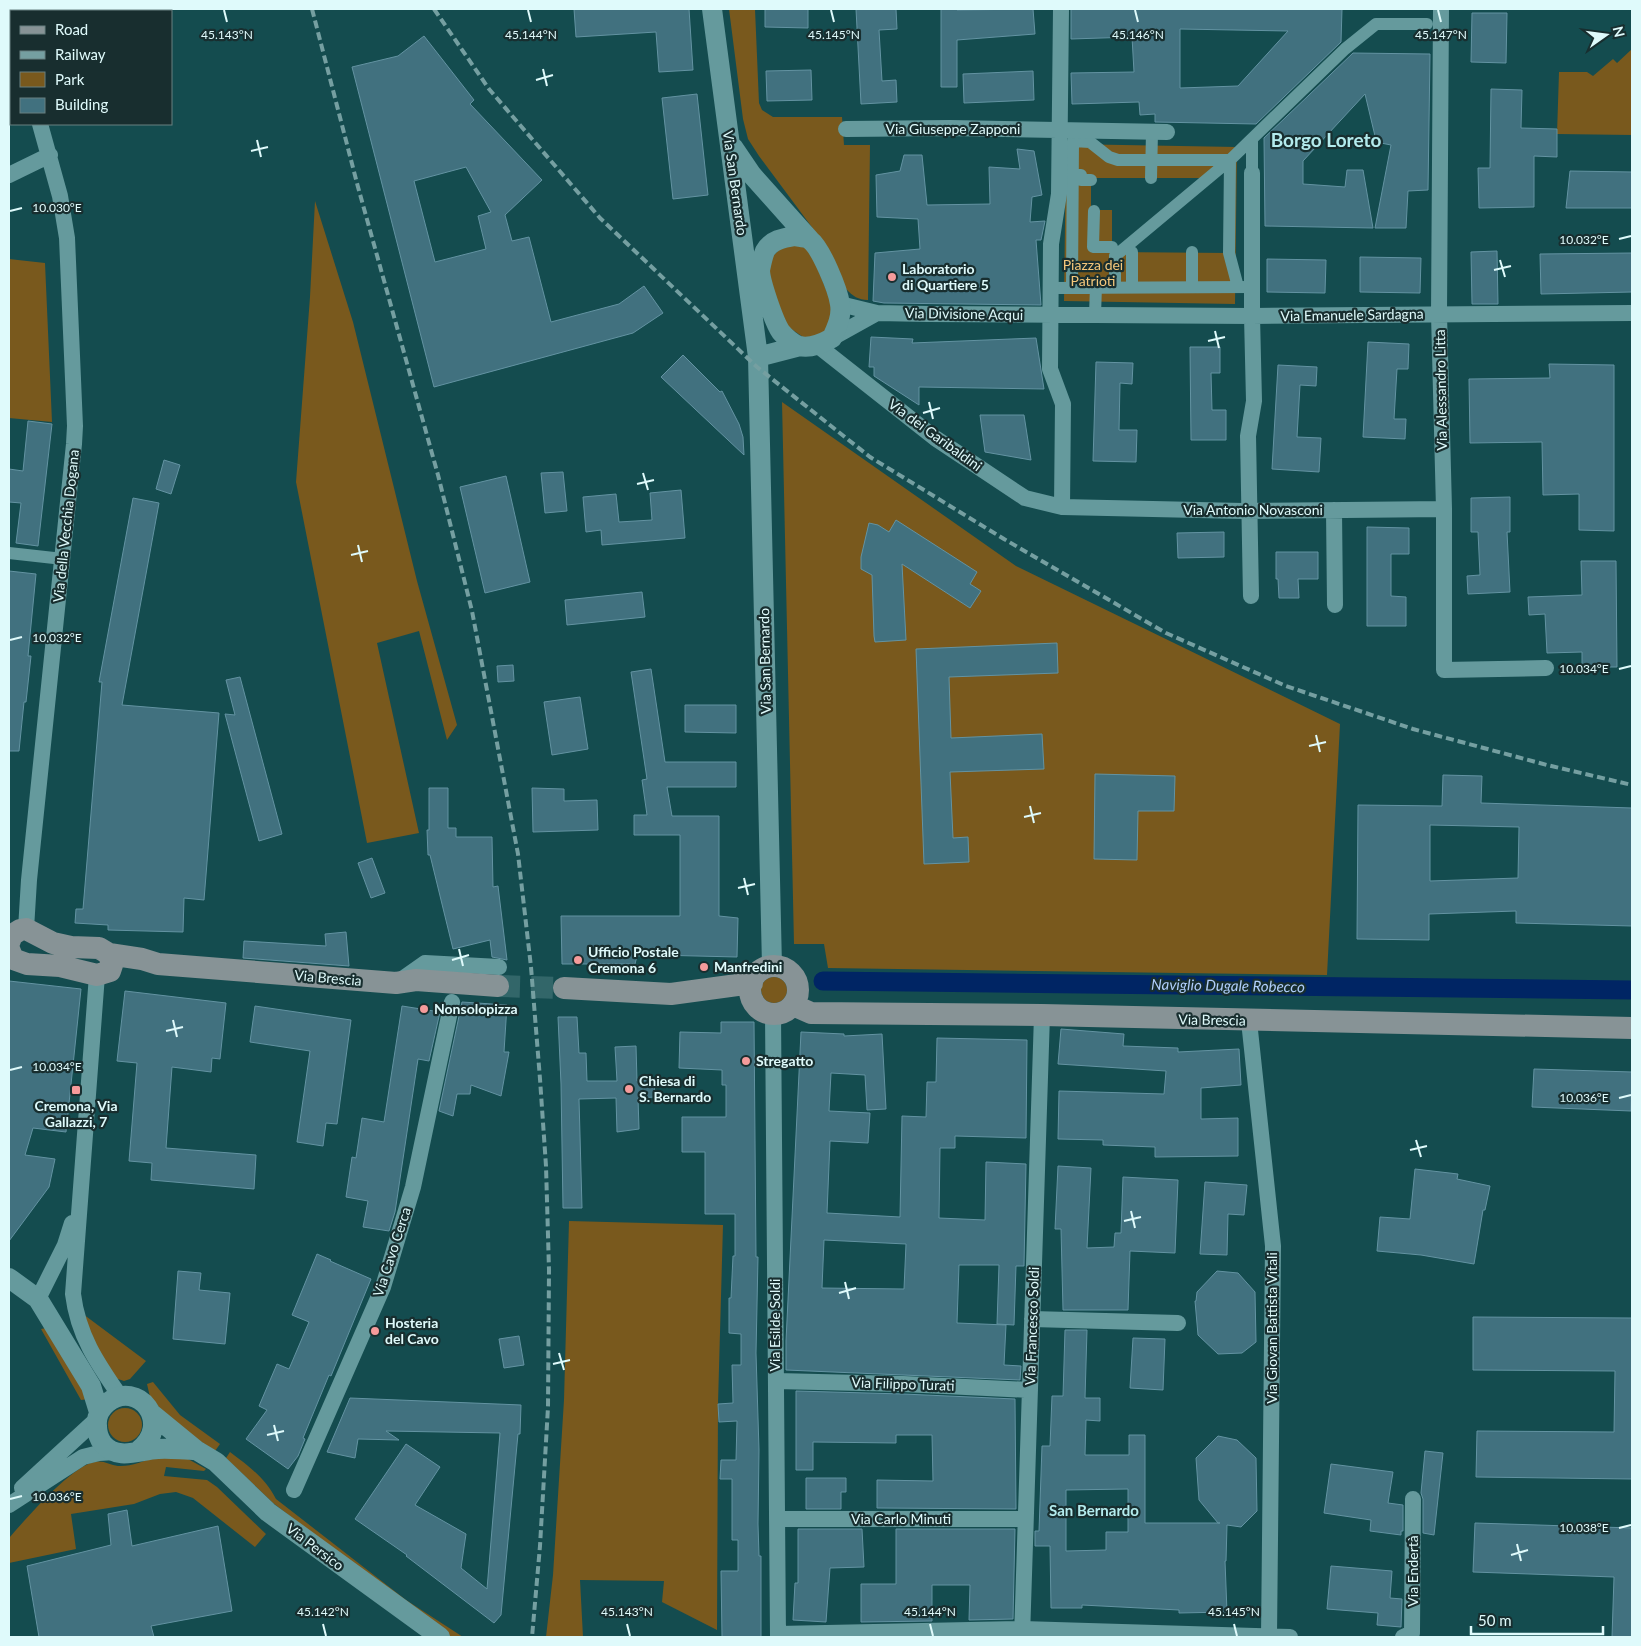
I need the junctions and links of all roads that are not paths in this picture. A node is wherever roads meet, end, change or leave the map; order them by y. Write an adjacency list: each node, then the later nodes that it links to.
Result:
1 (712, 9): 10 (street, Via San Bernardo)
2 (1061, 9): 7 (street)
3 (1441, 9): 35 (street, Via Alessandro Litta)
4 (1427, 24): 9 (street)
5 (40, 125): 11 (street, Via della Vecchia Dogana)
6 (846, 129): 7 (street, Via Giuseppe Zapponi)
7 (1059, 130): 8 (street, Via Giuseppe Zapponi); 31 (street)
8 (1159, 132): 12 (street)
9 (1252, 139): 13 (street); 14 (street)
10 (731, 143): 20 (street); 24 (street); 40 (street, Via San Bernardo)
11 (50, 155): 15 (street); 46 (street, Via della Vecchia Dogana)
12 (1151, 160): 13 (street); 16 (street); 17 (street)
13 (1230, 160): 27 (street); 30 (street)
14 (1252, 173): 30 (street)
15 (9, 175)
16 (1073, 175): 18 (street); 25 (street)
17 (1150, 178)
18 (1091, 180)
19 (1094, 210): 21 (street)
20 (810, 240): 24 (street); 32 (street)
21 (1112, 248)
22 (1132, 252): 28 (street)
23 (1192, 252): 29 (street)
24 (760, 271): 39 (street)
25 (1072, 286): 26 (street); 31 (street)
26 (1096, 286): 27 (street); 37 (street)
27 (1115, 286): 28 (street)
28 (1132, 286): 29 (street)
29 (1192, 287): 30 (street)
30 (1245, 287): 38 (street)
31 (1051, 288): 36 (street)
32 (840, 304): 33 (street); 39 (street)
33 (877, 313): 36 (street, Via Divisione Acqui); 39 (street)
34 (1632, 313): 35 (street, Via Emanuele Sardagna)
35 (1439, 314): 38 (street, Via Emanuele Sardagna); 42 (street, Via Alessandro Litta)
36 (1050, 315): 37 (street); 41 (street)
37 (1095, 315): 38 (street)
38 (1252, 316): 43 (street)
39 (816, 343): 40 (street); 41 (street, Via dei Garibaldini)
40 (758, 357): 52 (street, Via San Bernardo)
41 (1062, 507): 43 (street, Via Antonio Novasconi)
42 (1444, 509): 44 (street, Via Antonio Novasconi); 49 (street, Via Alessandro Litta)
43 (1250, 510): 44 (street, Via Antonio Novasconi); 47 (street)
44 (1334, 510): 48 (street)
45 (9, 553): 46 (street)
46 (63, 559): 50 (street, Via della Vecchia Dogana)
47 (1251, 596)
48 (1335, 605)
49 (1546, 668)
50 (12, 944): 51 (main road, Via Brescia); 51 (main road, Via Brescia)
51 (105, 966): 53 (main road, Via Brescia); 62 (street)
52 (772, 966): 54 (main road); 57 (main road)
53 (498, 976)
54 (752, 983): 55 (main road); 58 (main road)
55 (564, 988)
56 (452, 1002): 75 (street, Via Cavo Cerca)
57 (793, 1004): 58 (main road); 59 (main road, Via Brescia)
58 (773, 1014): 67 (street, Via Esilde Soldi)
59 (1042, 1015): 60 (main road, Via Brescia); 65 (street, Via Francesco Soldi)
60 (1249, 1020): 61 (main road, Via Brescia); 84 (street, Via Giovan Battista Vitali)
61 (1632, 1028)
62 (80, 1208): 64 (street); 69 (street)
63 (9, 1278): 64 (street)
64 (38, 1299): 71 (street)
65 (1032, 1319): 66 (street); 68 (street, Via Francesco Soldi)
66 (1178, 1323)
67 (776, 1381): 68 (street, Via Filippo Turati); 79 (street, Via Esilde Soldi)
68 (1030, 1390): 80 (street, Via Francesco Soldi)
69 (120, 1396): 70 (street); 71 (street)
70 (152, 1414): 72 (street, Via Persico); 73 (street)
71 (98, 1416): 74 (street); 77 (street)
72 (196, 1450): 73 (street); 83 (street, Via Persico)
73 (138, 1451): 74 (street)
74 (115, 1452): 78 (street)
75 (294, 1490)
76 (1413, 1499): 86 (street, Via Endertà)
77 (9, 1500)
78 (9, 1505)
79 (777, 1519): 80 (street, Via Carlo Minuti); 82 (street, Via Esilde Soldi)
80 (1025, 1519): 81 (street, Via Francesco Soldi)
81 (1022, 1633): 82 (street); 84 (street)
82 (778, 1636)
83 (440, 1637)
84 (1269, 1637): 85 (street)
85 (1290, 1637)
86 (1403, 1637)

